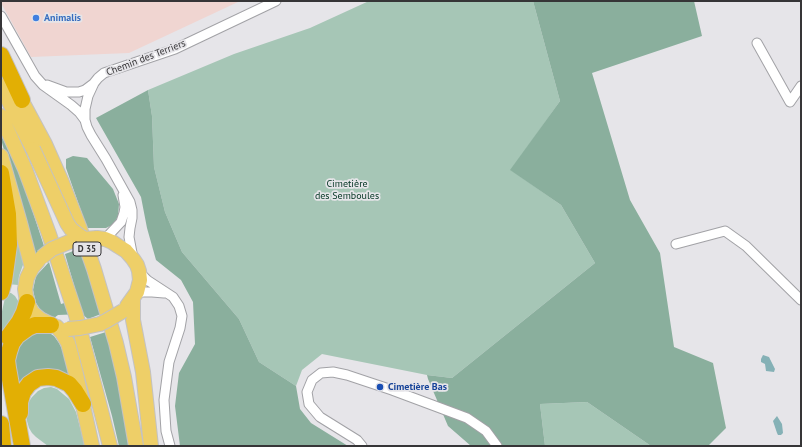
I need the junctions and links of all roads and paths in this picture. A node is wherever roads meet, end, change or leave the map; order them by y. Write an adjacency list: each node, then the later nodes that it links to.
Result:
1 (276, 1): 7 (street, Chemin des Terriers)
2 (1, 16): 6 (street)
3 (757, 43): 9 (street)
4 (1, 55): 11 (highway)
5 (1, 65): 11 (main road, D 35)
6 (35, 76): 10 (street); 14 (street)
7 (94, 83): 10 (street, Chemin des Terriers); 12 (street)
8 (1, 86): 18 (main road, bridge)
9 (801, 86)
10 (79, 92): 12 (street)
11 (22, 100): 35 (main road, D 35)
12 (85, 109): 14 (street)
13 (1, 116): 34 (main road)
14 (85, 120): 17 (street)
15 (1, 156): 21 (main road)
16 (1, 173): 22 (highway)
17 (118, 180): 18 (street); 20 (street)
18 (95, 239): 20 (main road); 21 (main road, bridge)
19 (676, 244): 25 (street)
20 (136, 265): 23 (street); 24 (main road)
21 (32, 268): 26 (main road)
22 (1, 292)
23 (166, 293): 24 (street); 37 (street)
24 (135, 296): 27 (main road, bridge); 36 (main road)
25 (801, 300)
26 (27, 302): 27 (main road); 28 (highway)
27 (59, 327): 29 (main road); 32 (highway)
28 (1, 356)
29 (83, 404): 32 (highway); 33 (main road)
30 (1, 424): 31 (highway)
31 (3, 446)
32 (22, 446)
33 (92, 446)
34 (110, 446)
35 (136, 446)
36 (151, 446)
37 (170, 446)
38 (362, 446): 39 (street)
39 (497, 446)

